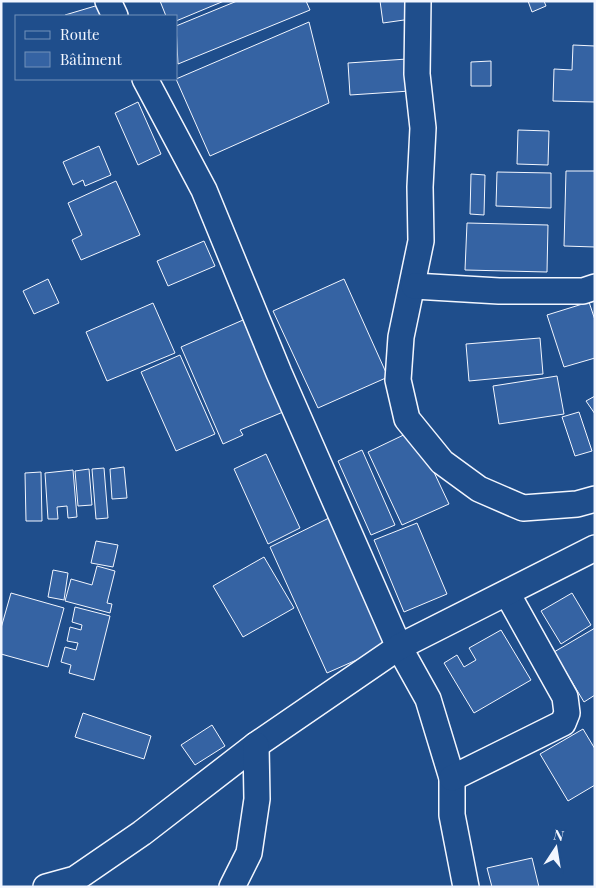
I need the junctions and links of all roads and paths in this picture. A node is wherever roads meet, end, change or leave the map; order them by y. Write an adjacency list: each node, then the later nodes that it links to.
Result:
1 (108, 1): 3 (street)
2 (418, 1): 5 (street)
3 (115, 15)
4 (147, 80): 10 (street)
5 (414, 286): 6 (street); 7 (street)
6 (595, 288)
7 (595, 499)
8 (595, 548): 9 (street)
9 (507, 593): 10 (street); 12 (street)
10 (399, 647): 11 (street); 12 (street)
11 (256, 745): 13 (street); 15 (street)
12 (452, 778): 16 (street)
13 (81, 883): 14 (street)
14 (46, 887)
15 (232, 887)
16 (466, 887)

